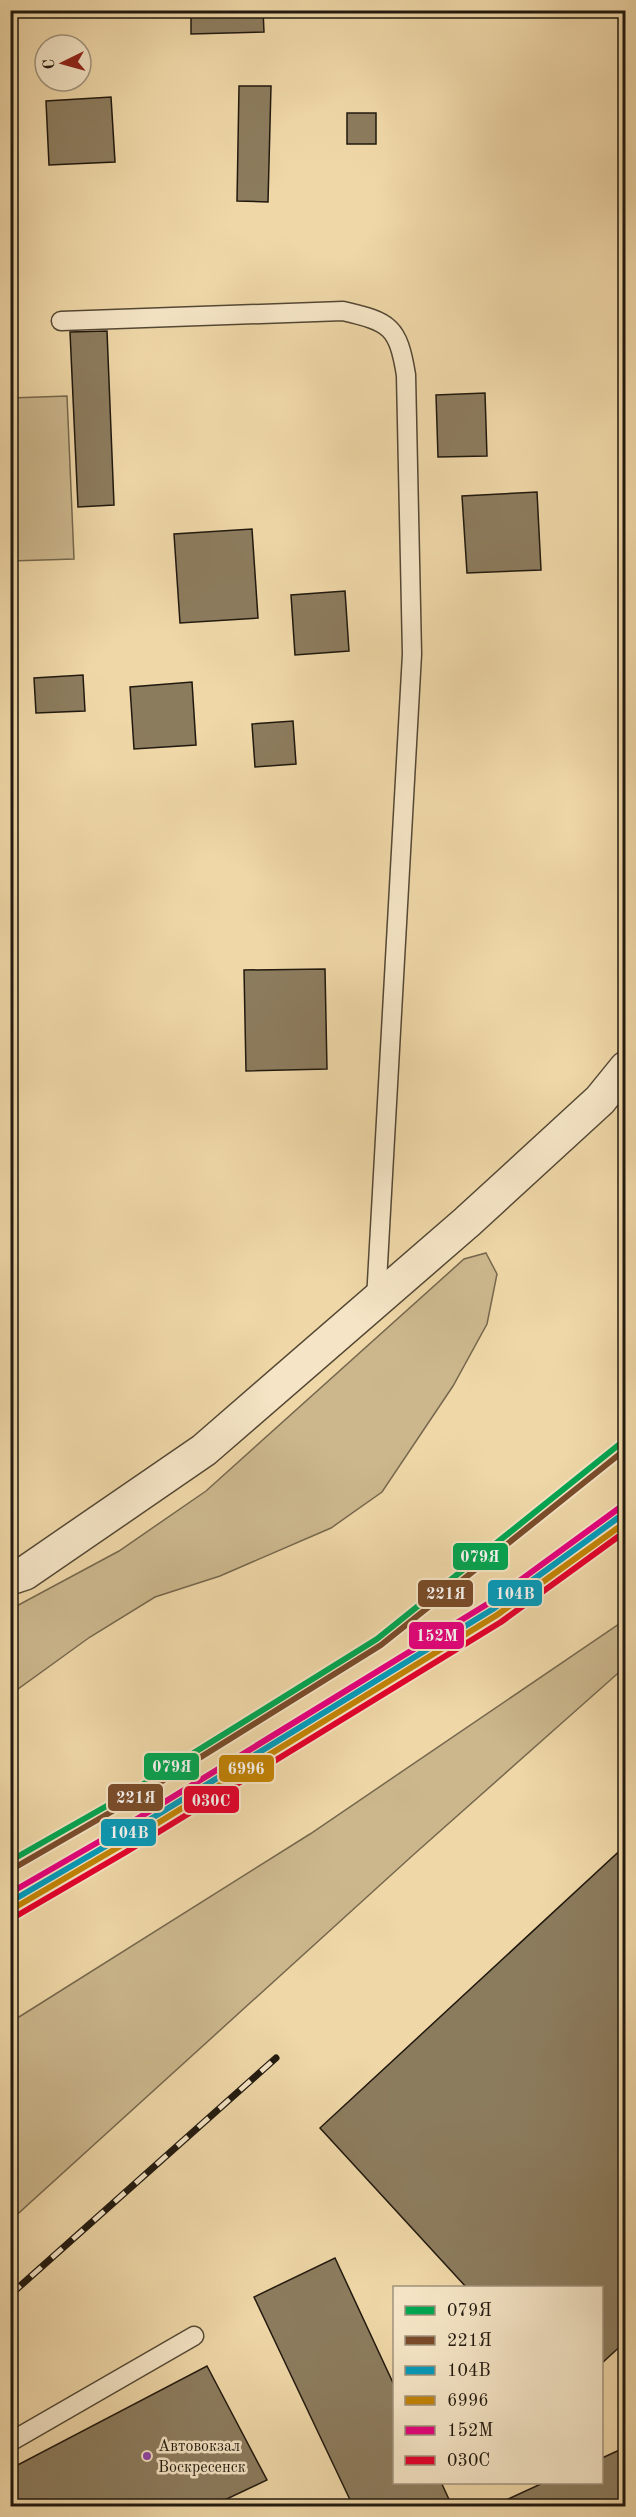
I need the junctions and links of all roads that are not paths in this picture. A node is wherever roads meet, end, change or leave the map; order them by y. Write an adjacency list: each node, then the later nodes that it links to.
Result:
1 (61, 321): 3 (lane)
2 (626, 1068): 3 (street)
3 (376, 1300): 4 (street)
4 (10, 1578)
5 (194, 2336): 6 (lane)
6 (10, 2442)

